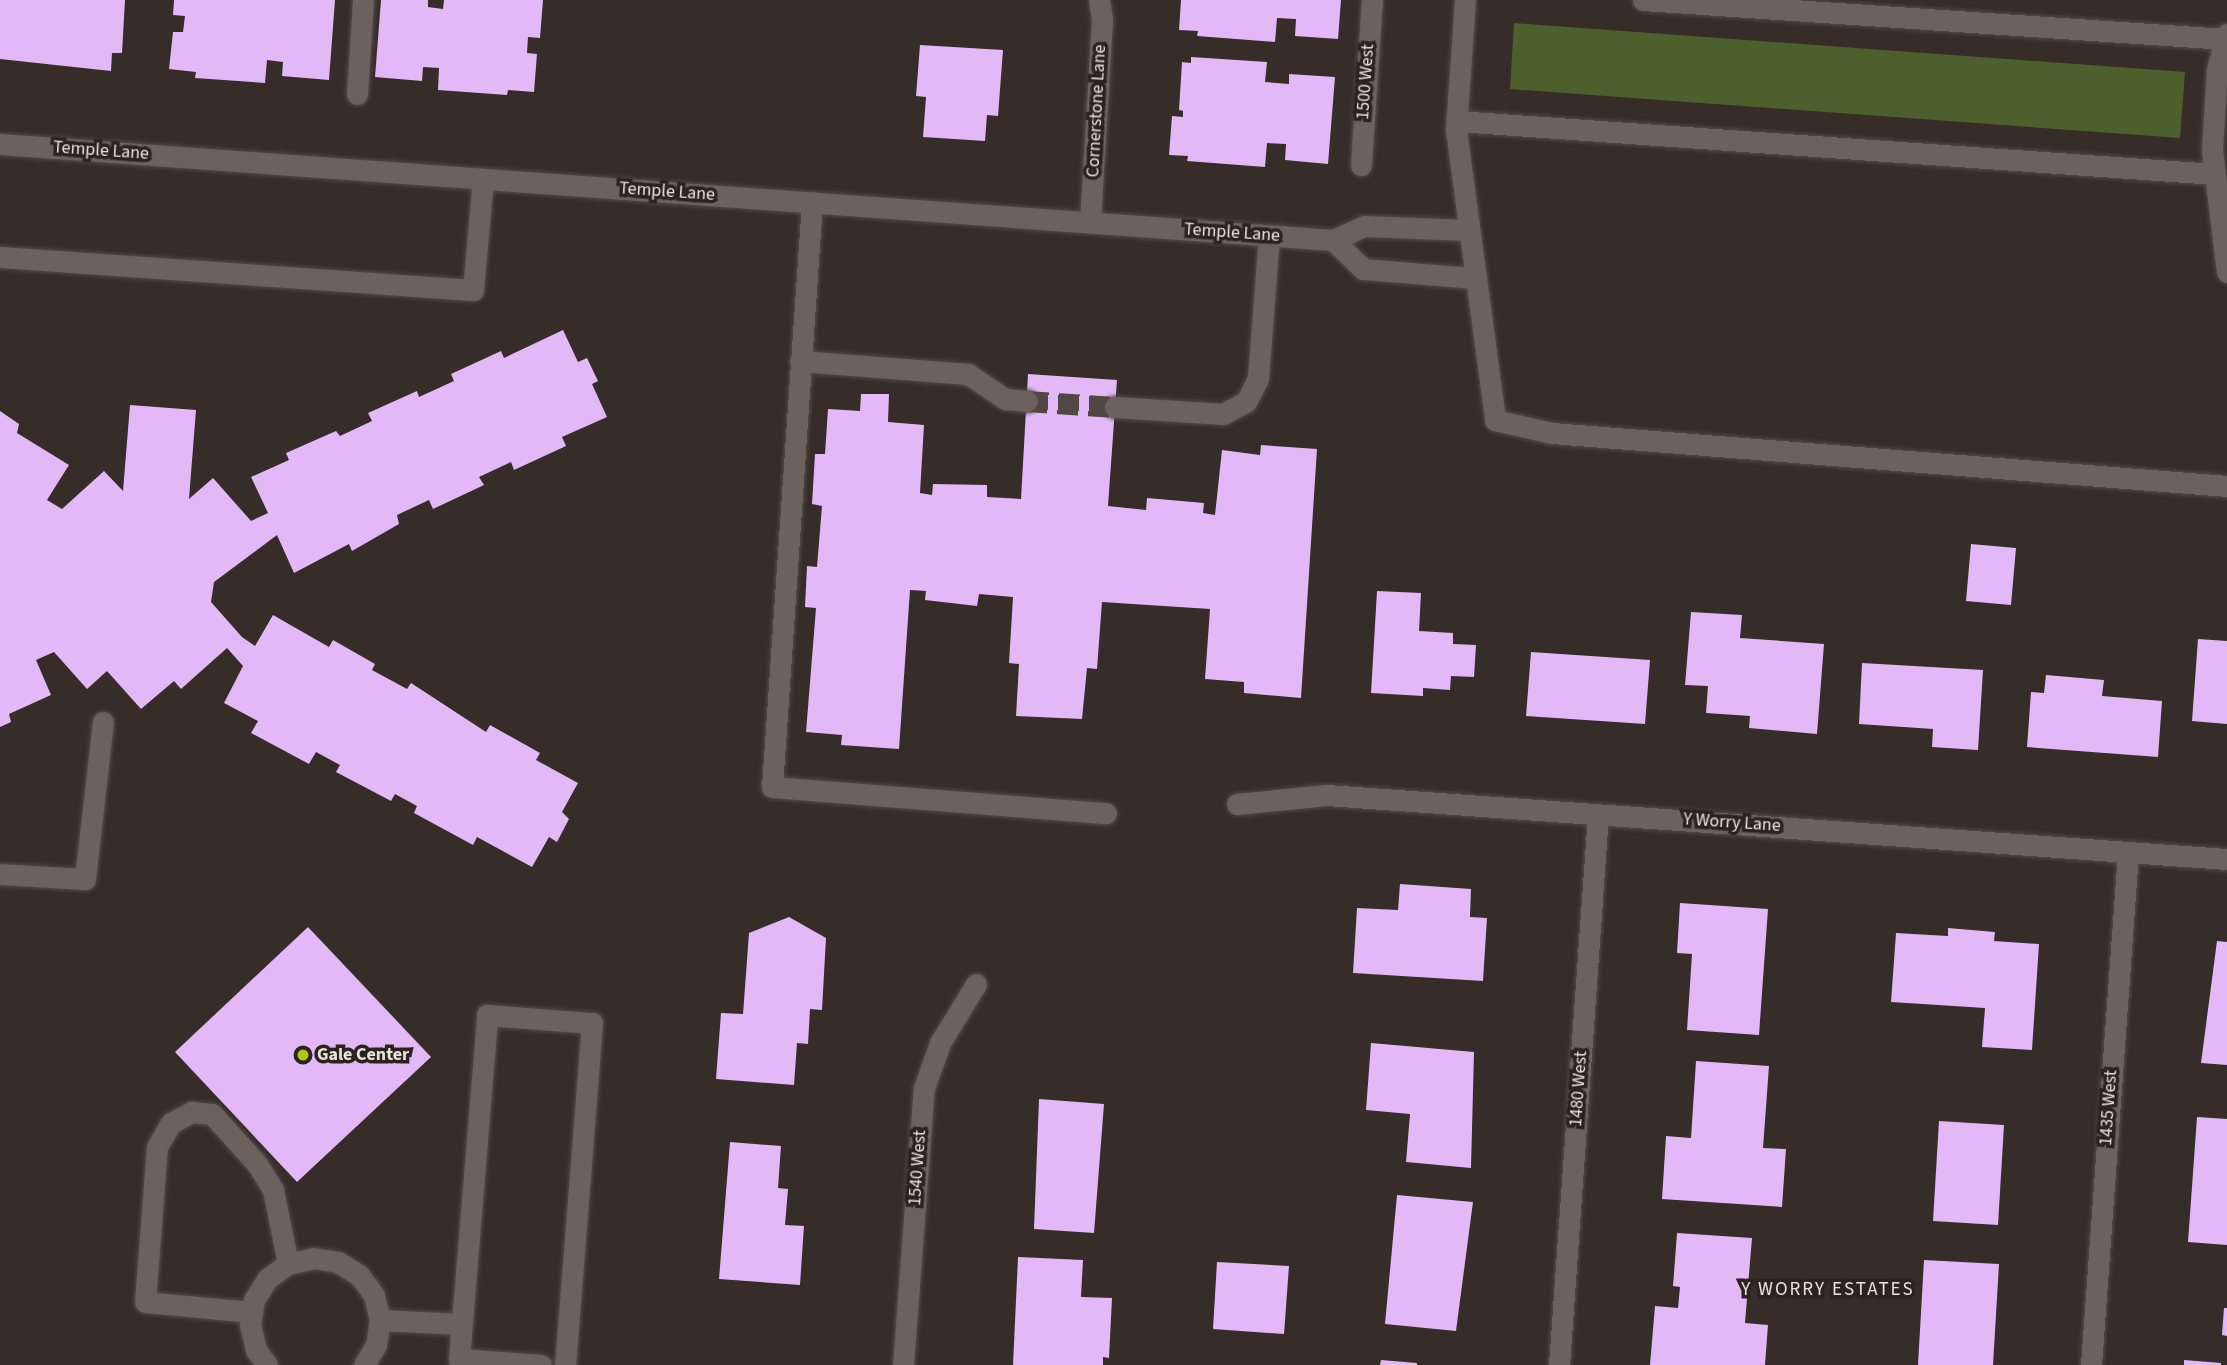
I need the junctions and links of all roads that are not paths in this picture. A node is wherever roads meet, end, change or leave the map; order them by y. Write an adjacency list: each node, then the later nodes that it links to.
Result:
1 (363, 0): 7 (street)
2 (1099, 0): 14 (street, Cornerstone Lane)
3 (1372, 0): 10 (street, 1500 West)
4 (1465, 0): 8 (street)
5 (1643, 0): 6 (street)
6 (2226, 37): 11 (street)
7 (357, 94)
8 (1457, 121): 11 (street); 15 (street)
9 (0, 144): 12 (street, Temple Lane)
10 (1361, 165)
11 (2214, 174): 19 (street)
12 (483, 179): 13 (street, Temple Lane); 18 (street)
13 (811, 202): 14 (street, Temple Lane); 21 (street)
14 (1090, 222): 16 (street, Temple Lane)
15 (1466, 230): 17 (street); 20 (street)
16 (1269, 236): 17 (street, Temple Lane); 23 (street)
17 (1333, 240): 20 (street)
18 (0, 257)
19 (2227, 272)
20 (1473, 278): 24 (street)
21 (800, 361): 22 (street); 27 (street)
22 (1027, 401)
23 (1115, 407)
24 (2227, 486)
25 (103, 722): 31 (street)
26 (1237, 804): 28 (street, Y Worry Lane)
27 (1106, 813)
28 (1598, 814): 29 (street, Y Worry Lane); 42 (street, 1480 West)
29 (2128, 852): 30 (street, Y Worry Lane); 43 (street, 1435 West)
30 (2227, 859)
31 (0, 874)
32 (976, 984): 41 (street, 1540 West)
33 (288, 1264): 34 (street); 34 (street); 35 (street)
34 (252, 1312): 37 (street)
35 (380, 1320): 36 (street); 38 (street)
36 (462, 1324): 39 (street); 40 (street)
37 (267, 1365)
38 (364, 1365)
39 (541, 1365)
40 (565, 1365)
41 (903, 1365)
42 (1559, 1365)
43 (2091, 1365)

